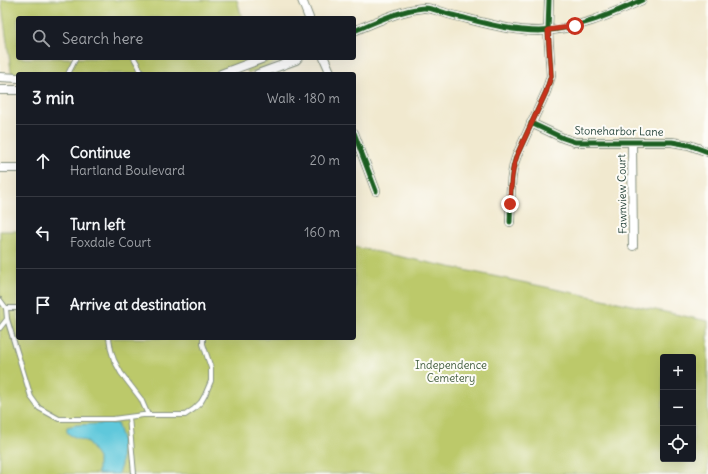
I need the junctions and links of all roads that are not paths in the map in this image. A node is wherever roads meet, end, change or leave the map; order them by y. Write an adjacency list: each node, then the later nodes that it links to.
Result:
1 (302, 0): 5 (street)
2 (549, 0): 7 (street)
3 (642, 0): 7 (street)
4 (425, 4): 6 (street); 7 (street)
5 (308, 16)
6 (356, 30)
7 (548, 30): 22 (street)
8 (75, 60): 13 (lane)
9 (135, 60): 14 (lane)
10 (259, 60): 15 (street)
11 (296, 60): 16 (street)
12 (325, 60): 17 (street)
13 (69, 72)
14 (141, 72)
15 (226, 72)
16 (263, 72)
17 (330, 72)
18 (0, 77): 19 (street)
19 (16, 78)
20 (0, 90): 21 (street)
21 (16, 90)
22 (531, 123): 24 (street, Stoneharbor Lane); 29 (street)
23 (356, 138): 28 (street)
24 (632, 142): 25 (street, Stoneharbor Lane); 30 (street, Fawnview Court)
25 (708, 152)
26 (0, 168): 27 (street)
27 (16, 168)
28 (376, 191)
29 (510, 222)
30 (633, 246)
31 (0, 300): 32 (lane)
32 (6, 308): 33 (lane); 34 (lane)
33 (16, 308)
34 (7, 319): 35 (lane); 39 (lane)
35 (0, 328)
36 (110, 340): 38 (lane)
37 (203, 340): 38 (lane)
38 (148, 415): 39 (lane)
39 (129, 417): 40 (lane)
40 (134, 474)

